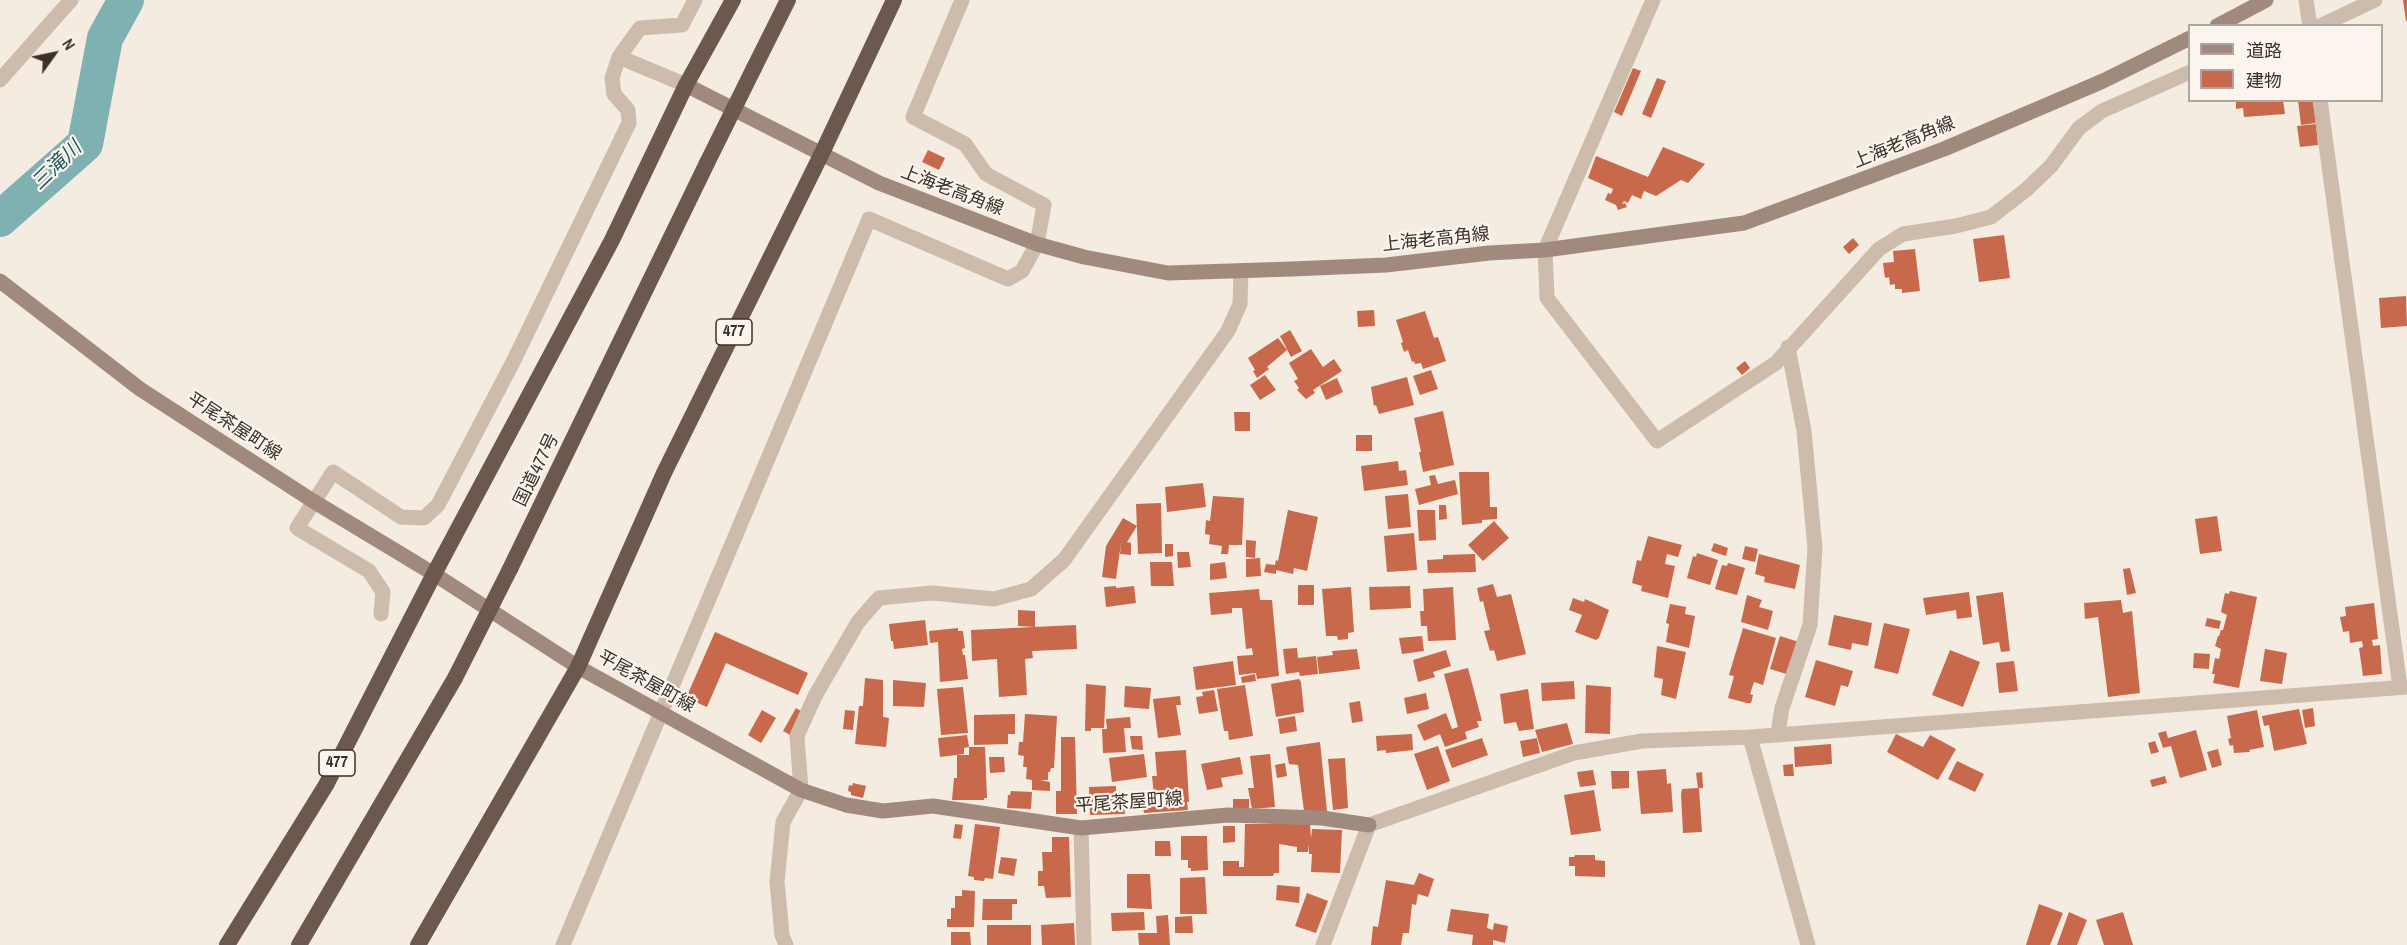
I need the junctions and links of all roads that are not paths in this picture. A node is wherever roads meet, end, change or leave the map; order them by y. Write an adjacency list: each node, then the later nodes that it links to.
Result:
1 (72, 0): 17 (street)
2 (695, 0): 15 (street)
3 (733, 0): 18 (highway, 477)
4 (788, 0): 38 (highway, 国道477号, bridge)
5 (894, 0): 20 (highway, 477)
6 (962, 0): 21 (street)
7 (1653, 0): 22 (street)
8 (2266, 0): 11 (main road)
9 (2306, 0): 12 (street)
10 (2375, 0): 13 (street)
11 (2221, 24)
12 (2310, 24)
13 (2324, 24)
14 (2188, 39): 22 (main road, 上海老高角線)
15 (619, 57): 18 (street); 26 (street)
16 (2188, 73): 25 (street)
17 (0, 80)
18 (686, 85): 20 (main road, 上海老高角線); 27 (highway, 477)
19 (2320, 102): 30 (street)
20 (822, 153): 21 (main road, 上海老高角線); 29 (highway, 477)
21 (1037, 244): 23 (main road, 上海老高角線); 31 (street)
22 (1545, 250): 23 (main road, 上海老高角線); 25 (street)
23 (1241, 271): 34 (street)
24 (6, 285): 26 (main road, 平尾茶屋町線)
25 (1788, 347): 32 (street)
26 (313, 501): 27 (main road, 平尾茶屋町線); 28 (street)
27 (434, 574): 29 (main road, 平尾茶屋町線); 37 (highway, 477)
28 (381, 614)
29 (578, 667): 31 (main road, 平尾茶屋町線); 39 (highway, 477)
30 (2403, 687): 32 (street)
31 (661, 714): 34 (main road, 平尾茶屋町線); 40 (street)
32 (1778, 733): 33 (street)
33 (1750, 737): 35 (street); 44 (street)
34 (801, 790): 36 (main road, 平尾茶屋町線); 41 (street)
35 (1369, 825): 36 (main road, 平尾茶屋町線); 43 (street)
36 (1081, 828): 42 (street)
37 (226, 945)
38 (299, 945)
39 (418, 945)
40 (563, 945)
41 (786, 945)
42 (1083, 945)
43 (1323, 945)
44 (1808, 945)

